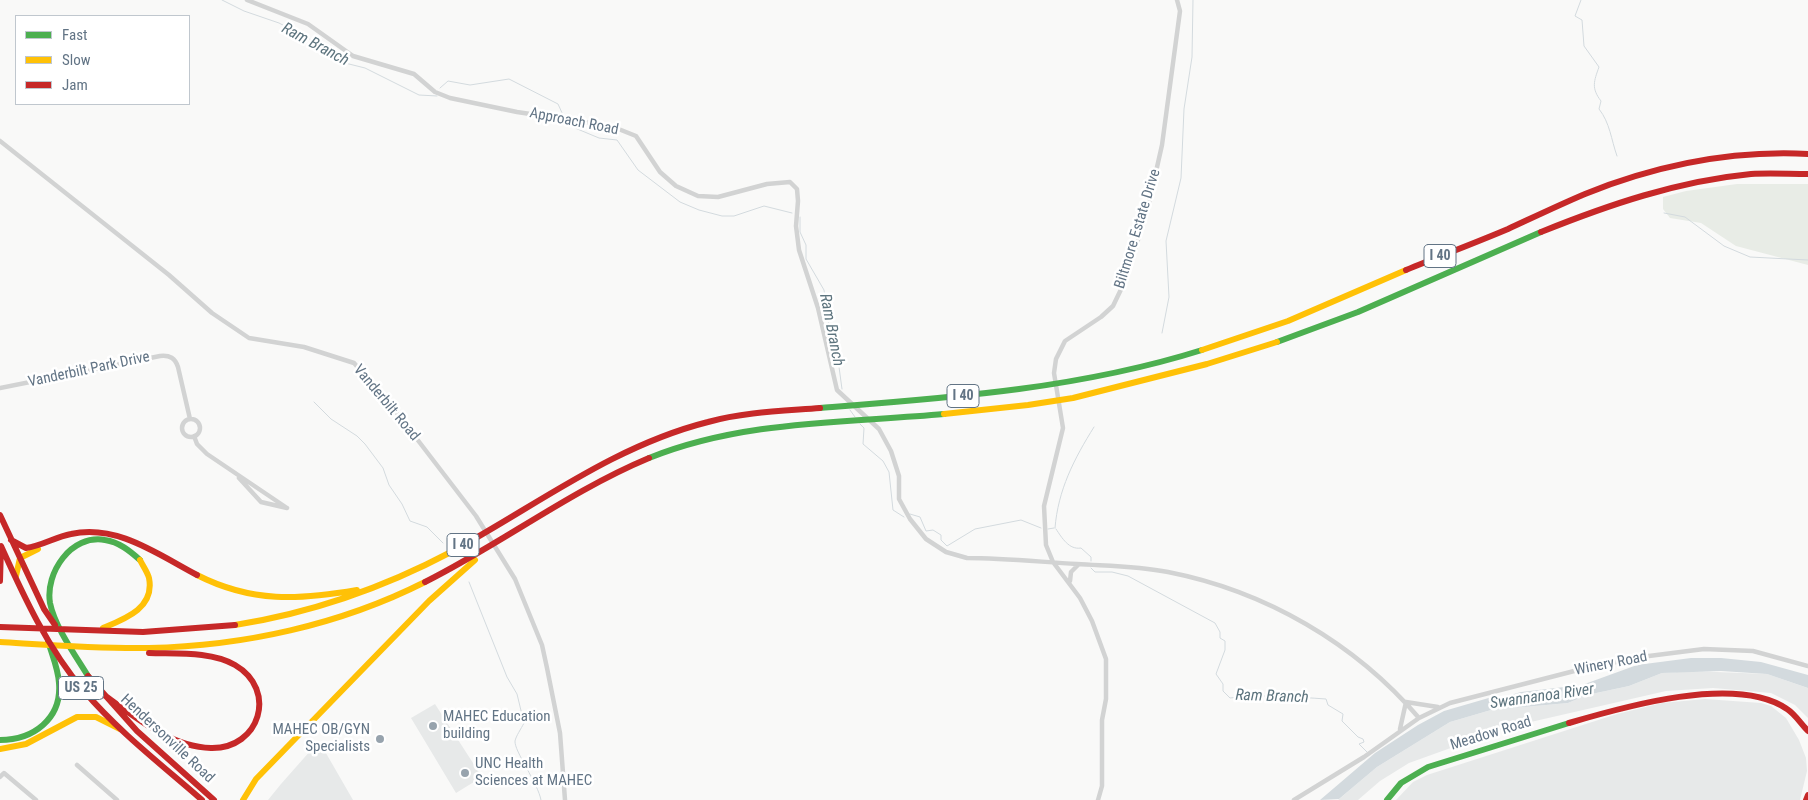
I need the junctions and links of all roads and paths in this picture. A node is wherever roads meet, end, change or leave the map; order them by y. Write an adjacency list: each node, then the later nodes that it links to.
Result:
1 (247, 0): 16 (street, Approach Road)
2 (1177, 0): 16 (street, Biltmore Estate Drive)
3 (0, 141): 46 (street, Vanderbilt Road)
4 (1808, 154): 21 (main road, I 40)
5 (1808, 174): 14 (main road, I 40)
6 (0, 388): 7 (street, Vanderbilt Park Drive)
7 (190, 419): 8 (street); 8 (street)
8 (194, 436): 9 (street)
9 (237, 475): 9 (street)
10 (0, 515): 11 (main road, Hendersonville Road / US 25)
11 (11, 540): 12 (main road); 15 (main road, Hendersonville Road / US 25)
12 (53, 540): 15 (main road); 21 (main road)
13 (1, 545): 18 (main road, Hendersonville Road / US 25); 19 (main road)
14 (491, 546): 26 (main road, I 40); 45 (main road)
15 (20, 558): 18 (main road); 28 (main road, Hendersonville Road / US 25)
16 (1053, 562): 17 (street); 20 (street, Biltmore Estate Drive)
17 (1079, 564): 20 (street); 30 (street)
18 (16, 576): 24 (main road, Hendersonville Road / US 25)
19 (0, 581)
20 (1070, 582): 47 (street, Biltmore Estate Drive)
21 (377, 587): 23 (main road, I 40)
22 (0, 627): 23 (main road, I 40)
23 (87, 631): 28 (main road)
24 (48, 640): 33 (main road, Hendersonville Road / US 25); 36 (main road)
25 (0, 643): 26 (main road, I 40)
26 (119, 647): 29 (main road)
27 (1808, 666): 31 (street, Winery Road)
28 (91, 681): 29 (main road, Hendersonville Road / US 25)
29 (100, 692): 44 (main road, Hendersonville Road / US 25)
30 (1406, 702): 31 (street); 32 (street); 34 (street)
31 (1438, 707): 32 (street, Winery Road)
32 (1419, 718): 34 (street, Winery Road)
33 (120, 729): 37 (main road); 43 (main road, Hendersonville Road / US 25)
34 (1399, 730): 48 (street, Winery Road)
35 (1808, 731): 49 (main road, Meadow Road)
36 (0, 740)
37 (0, 748)
38 (77, 765): 42 (street)
39 (2, 775): 41 (street)
40 (1808, 795): 50 (main road)
41 (36, 800)
42 (117, 800)
43 (202, 800)
44 (214, 800)
45 (243, 800)
46 (565, 800)
47 (1098, 800)
48 (1294, 800)
49 (1387, 800)
50 (1806, 800)

